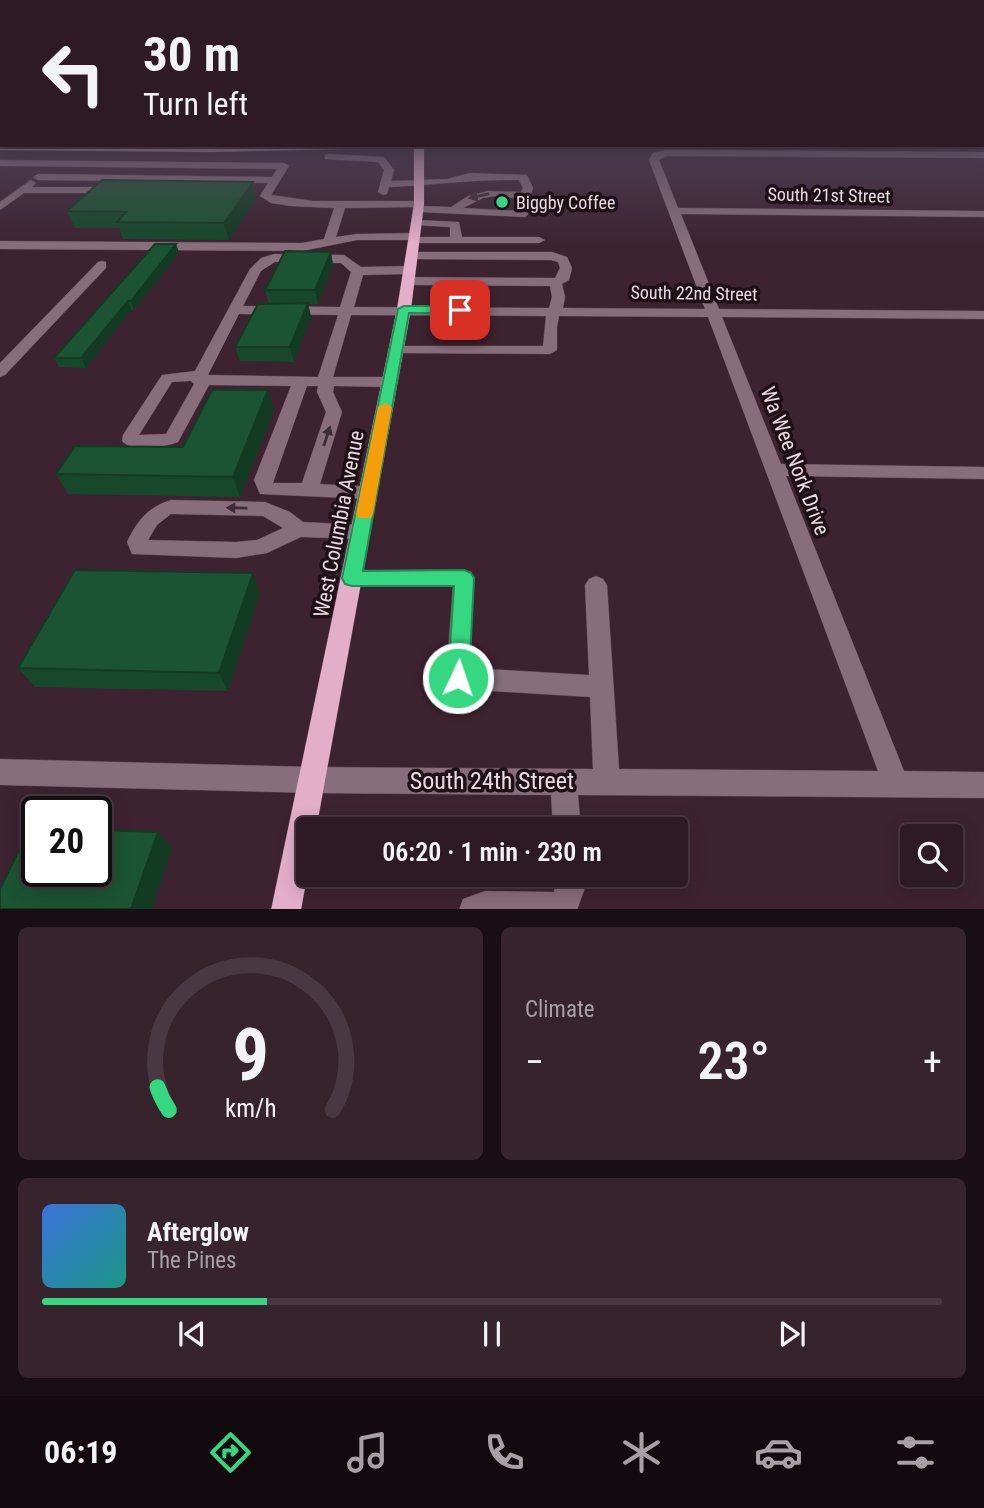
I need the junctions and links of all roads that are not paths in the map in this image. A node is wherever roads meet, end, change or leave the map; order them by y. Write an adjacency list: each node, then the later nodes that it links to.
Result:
1 (78, 158): 7 (street)
2 (327, 158): 10 (street)
3 (419, 158): 10 (main road, West Columbia Avenue)
4 (655, 158): 20 (street, Wa Wee Nork Drive)
5 (0, 163): 6 (street)
6 (56, 163): 7 (street); 8 (street)
7 (71, 164): 9 (street)
8 (38, 177): 9 (street); 14 (street)
9 (275, 180): 13 (street)
10 (420, 184): 16 (street); 22 (main road, West Columbia Avenue)
11 (131, 191): 14 (street)
12 (172, 191): 13 (street)
13 (268, 191): 17 (street)
14 (18, 193): 15 (street); 18 (street)
15 (0, 195)
16 (525, 195): 19 (street, one-way to 19); 19 (street)
17 (341, 204): 22 (street); 24 (street)
18 (0, 207)
19 (455, 209): 22 (street)
20 (673, 211): 21 (street, South 21st Street); 33 (street, Wa Wee Nork Drive)
21 (984, 214)
22 (414, 240): 23 (street); 24 (street); 27 (street); 28 (street); 28 (street); 29 (main road, West Columbia Avenue)
23 (539, 240)
24 (329, 242): 25 (street)
25 (0, 245)
26 (102, 265): 36 (street)
27 (358, 271): 30 (street); 32 (street)
28 (555, 282): 31 (street)
29 (404, 309): 31 (street, South 22nd Street); 32 (street, South 22nd Street); 35 (main road, West Columbia Avenue)
30 (235, 310): 32 (street, South 22nd Street); 37 (street)
31 (557, 310): 33 (street, South 22nd Street); 35 (street)
32 (345, 311): 39 (street)
33 (712, 314): 34 (street, South 22nd Street); 41 (street, Wa Wee Nork Drive)
34 (984, 315)
35 (396, 349): 40 (main road, West Columbia Avenue)
36 (0, 372)
37 (202, 378): 37 (street); 38 (street)
38 (301, 381): 39 (street); 43 (street)
39 (326, 381): 40 (street); 43 (street, one-way to 39)
40 (390, 382): 44 (main road, West Columbia Avenue)
41 (774, 470): 42 (street); 54 (street, Wa Wee Nork Drive)
42 (984, 473)
43 (309, 491): 44 (street)
44 (369, 492): 46 (main road, West Columbia Avenue)
45 (299, 529): 45 (street, one-way to 45); 46 (street)
46 (361, 532): 47 (main road, West Columbia Avenue)
47 (352, 578): 49 (street); 51 (main road, West Columbia Avenue)
48 (596, 585): 49 (street)
49 (601, 687): 53 (street)
50 (1, 774): 51 (street, South 24th Street)
51 (313, 780): 52 (street, South 24th Street); 58 (main road, West Columbia Avenue)
52 (564, 782): 53 (street, South 24th Street); 56 (street)
53 (607, 782): 54 (street, South 24th Street)
54 (896, 783): 55 (street, South 24th Street)
55 (984, 785)
56 (566, 817)
57 (570, 887): 59 (street)
58 (286, 909)
59 (474, 909)

